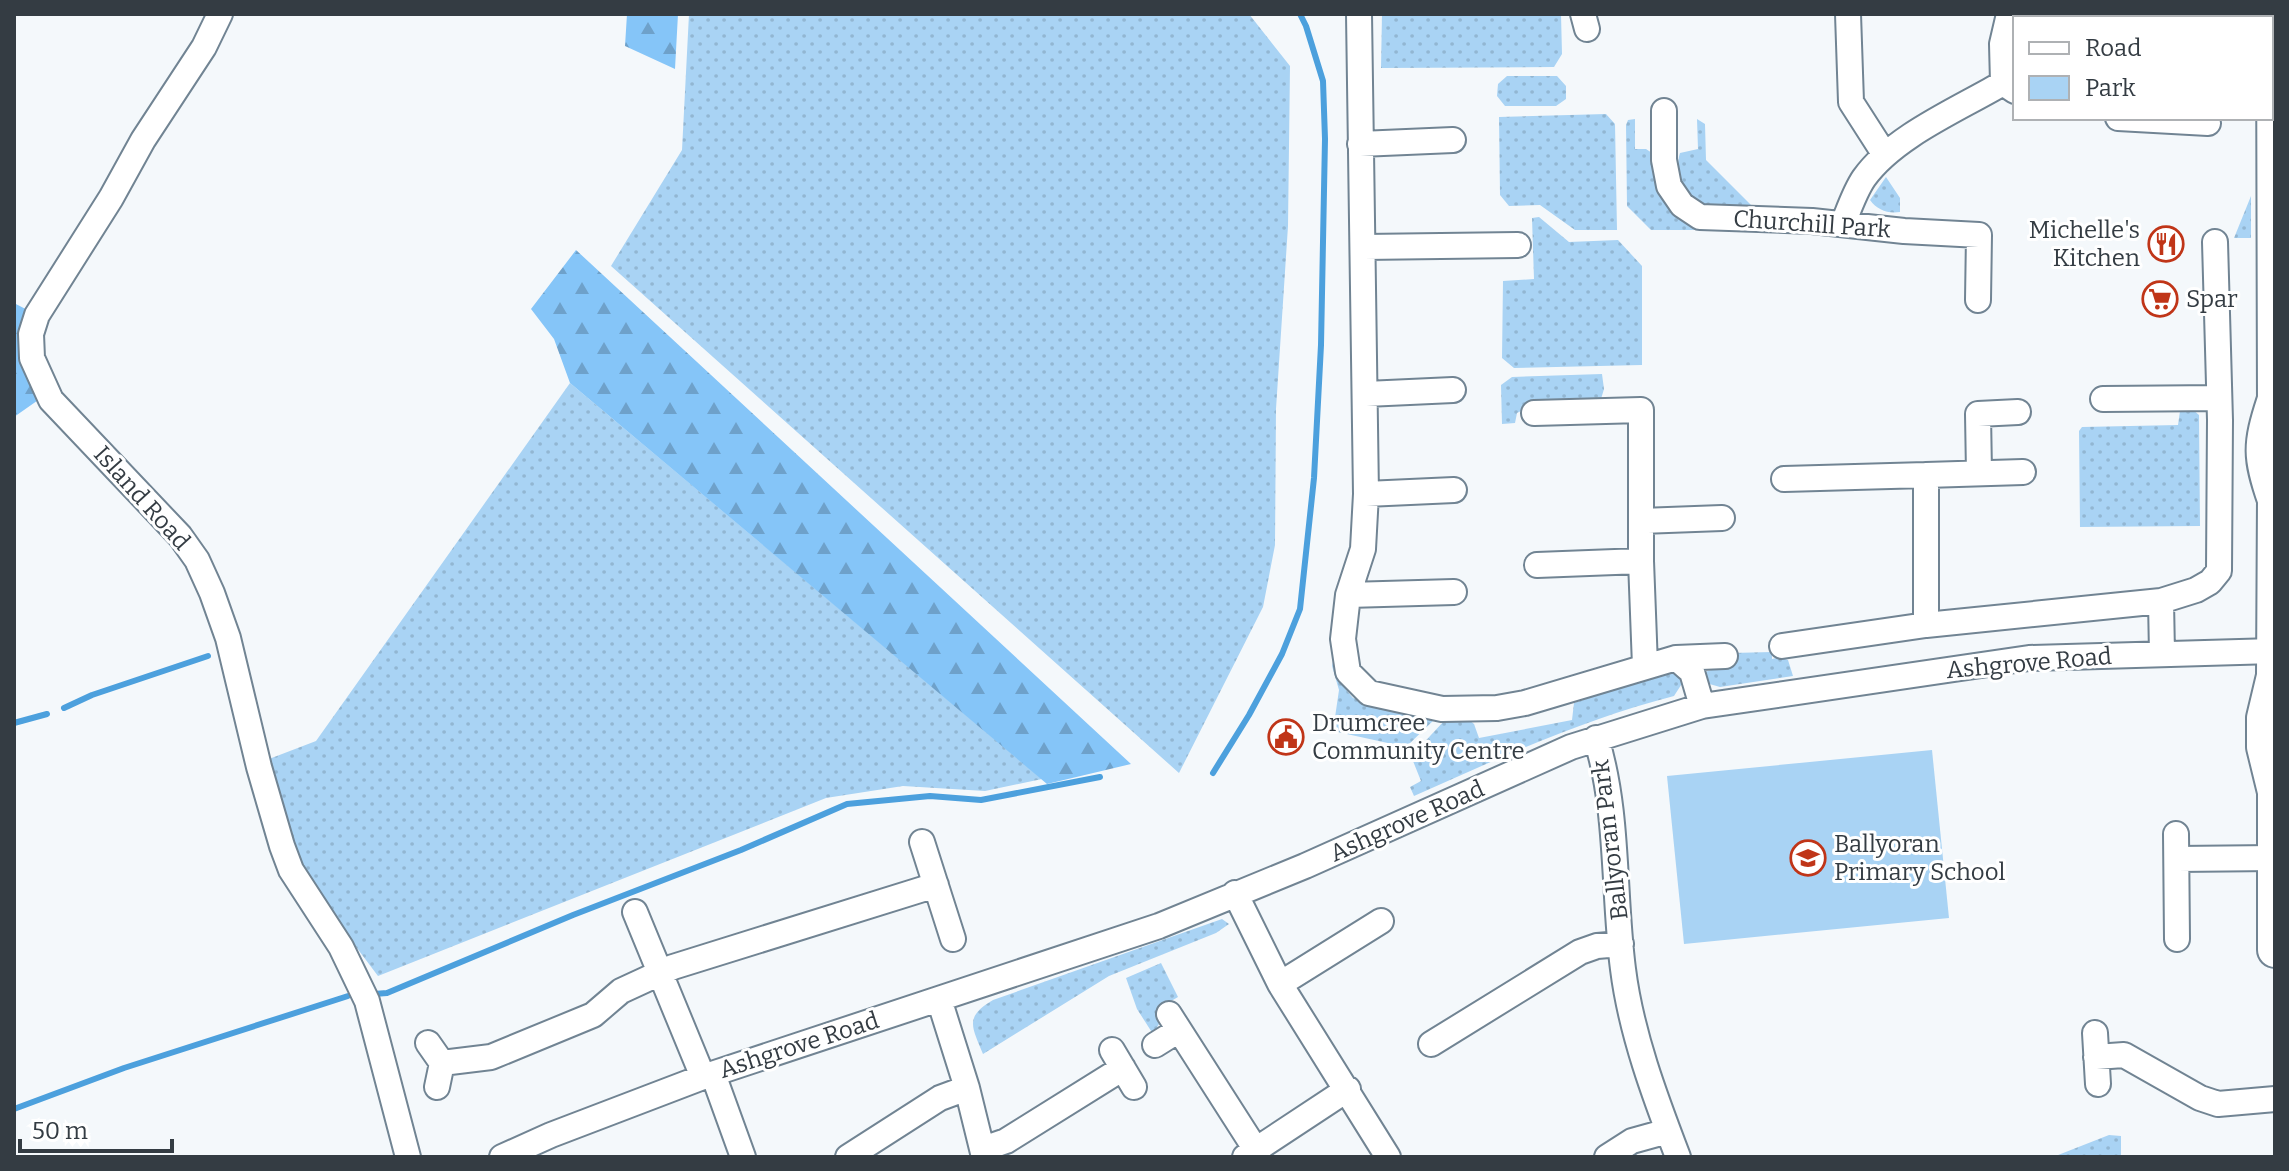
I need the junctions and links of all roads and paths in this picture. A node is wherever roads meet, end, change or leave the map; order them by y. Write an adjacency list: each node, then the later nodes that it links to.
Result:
1 (220, 14): 80 (street, Island Road)
2 (1359, 14): 11 (street)
3 (1848, 14): 12 (street)
4 (2009, 14): 6 (street)
5 (2274, 14): 14 (main road)
6 (2009, 87): 12 (street)
7 (1664, 111): 13 (street, Churchill Park)
8 (2154, 120): 9 (street)
9 (2208, 123)
10 (1453, 140): 11 (street)
11 (1360, 144): 17 (street)
12 (1885, 155): 13 (street)
13 (1843, 224): 18 (street, Churchill Park)
14 (2274, 238): 23 (main road)
15 (2215, 242): 21 (street)
16 (1518, 245): 17 (street)
17 (1364, 247): 20 (street)
18 (1978, 300)
19 (1453, 390): 20 (street)
20 (1366, 394): 31 (street)
21 (2219, 398): 22 (street); 40 (street)
22 (2103, 399)
23 (2274, 405): 32 (main road)
24 (2018, 412): 27 (street)
25 (1534, 413): 34 (street)
26 (2023, 472): 27 (street)
27 (1979, 473): 28 (street)
28 (1926, 475): 29 (street); 41 (street)
29 (1784, 479)
30 (1454, 490): 31 (street)
31 (1366, 494): 39 (street)
32 (2275, 499): 35 (main road)
33 (1722, 518): 34 (street)
34 (1641, 521): 36 (street)
35 (2275, 522): 43 (main road)
36 (1641, 561): 37 (street); 47 (street)
37 (1537, 565)
38 (1454, 592): 39 (street)
39 (1348, 595): 47 (street)
40 (2161, 601): 41 (street); 44 (street)
41 (1926, 625): 42 (street)
42 (1782, 646)
43 (2274, 651): 44 (street, Ashgrove Road); 48 (main road)
44 (2162, 654): 49 (street, Ashgrove Road)
45 (1725, 656): 46 (street)
46 (1676, 658): 47 (street); 49 (street)
47 (1645, 666)
48 (2274, 679): 51 (main road)
49 (1702, 706): 50 (street, Ashgrove Road)
50 (1596, 738): 57 (street, Ashgrove Road); 62 (street, Ballyoran Park)
51 (2275, 791): 54 (main road)
52 (2176, 834): 55 (street)
53 (922, 842): 56 (street)
54 (2274, 858): 55 (street); 63 (main road)
55 (2177, 859): 61 (street)
56 (936, 885): 60 (street); 64 (street)
57 (1235, 893): 65 (street); 66 (street, Ashgrove Road)
58 (635, 912): 64 (street, Ashgrove Road)
59 (1381, 921): 65 (street)
60 (953, 939)
61 (2177, 939)
62 (1621, 944): 67 (street, Ballyoran Park); 76 (street, Ballyoran Park)
63 (2275, 950)
64 (659, 974): 70 (street, Ashgrove Road); 72 (street)
65 (1280, 984): 74 (street)
66 (939, 999): 70 (street, Ashgrove Road); 73 (street)
67 (1431, 1044)
68 (1155, 1045): 79 (street)
69 (1123, 1068): 78 (street)
70 (708, 1076): 77 (street, Ashgrove Road); 82 (street)
71 (2098, 1084): 75 (street)
72 (437, 1087)
73 (967, 1088): 78 (street); 83 (street)
74 (1348, 1089): 79 (street); 84 (street)
75 (2275, 1099)
76 (1668, 1131): 85 (street); 86 (street, Ballyoran Park)
77 (555, 1146): 81 (street, Ashgrove Road)
78 (984, 1153)
79 (1251, 1154)
80 (408, 1157)
81 (502, 1157)
82 (743, 1157)
83 (848, 1157)
84 (1388, 1157)
85 (1607, 1157)
86 (1678, 1157)

